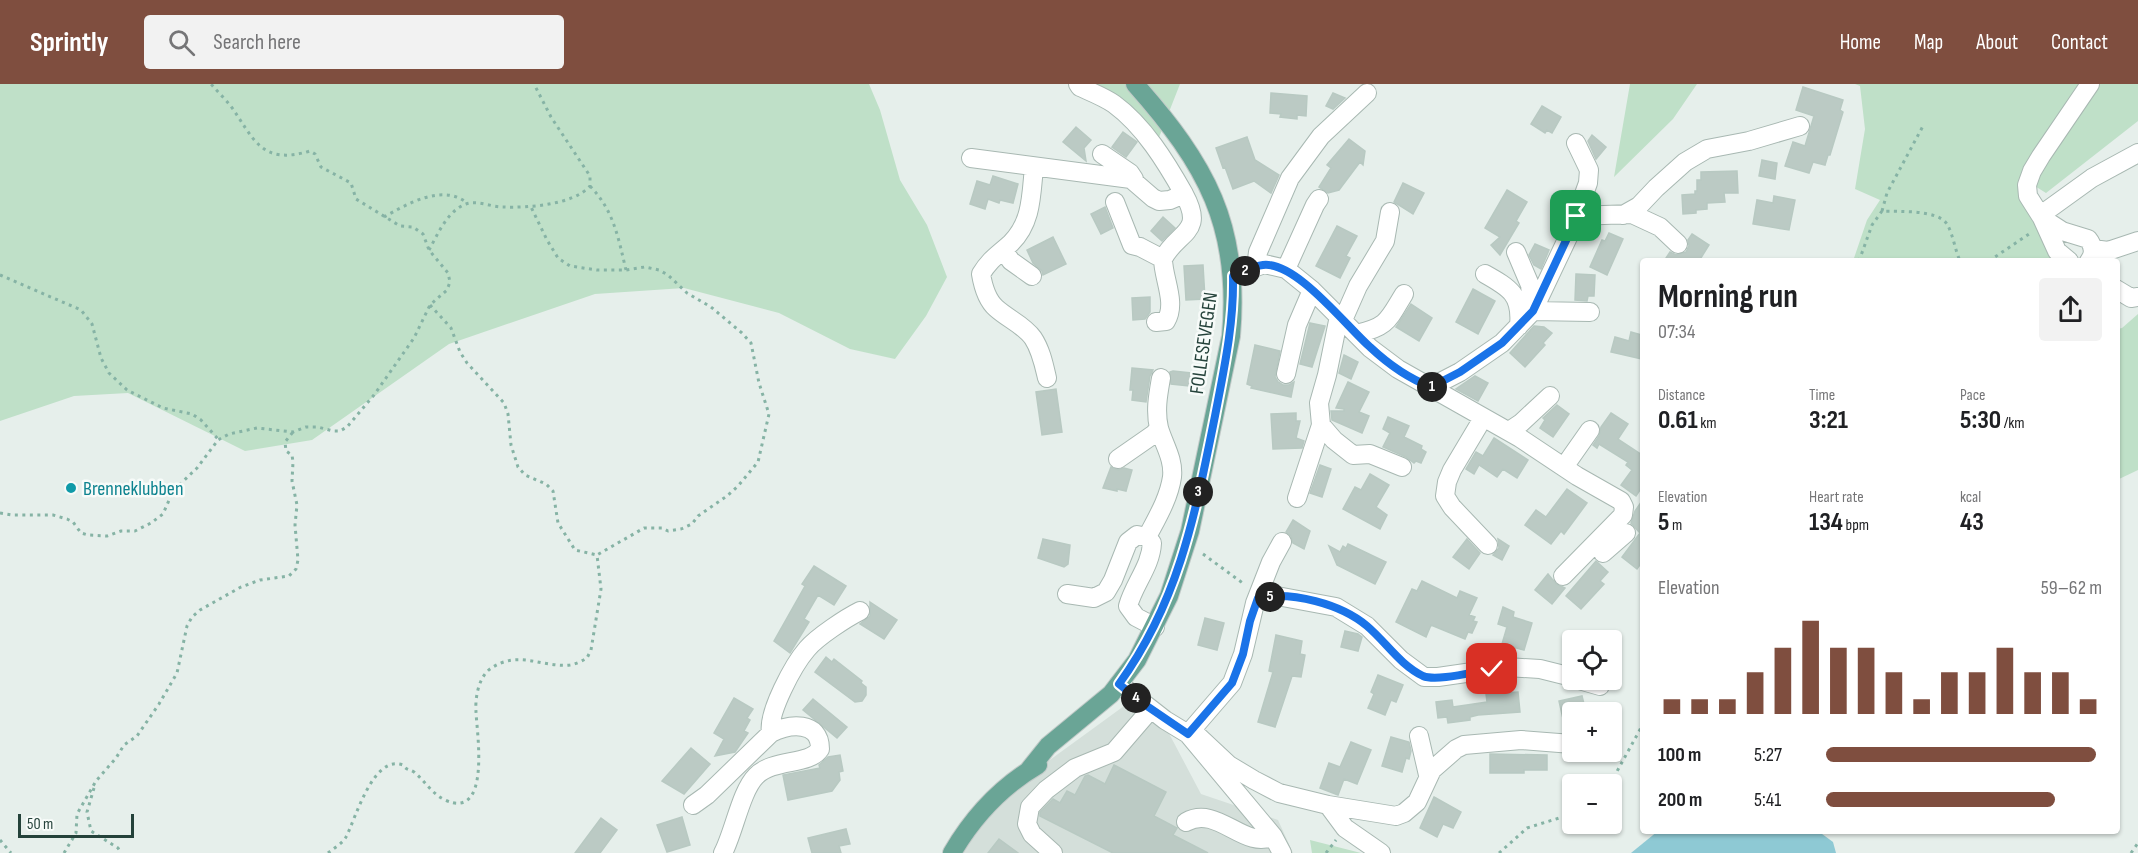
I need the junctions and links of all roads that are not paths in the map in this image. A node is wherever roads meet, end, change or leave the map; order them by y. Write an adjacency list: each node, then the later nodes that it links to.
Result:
1 (1078, 84): 12 (street)
2 (1135, 84): 30 (main road, FOLLESEVEGEN)
3 (2090, 84): 18 (street)
4 (1367, 93): 26 (street)
5 (1800, 126): 16 (street)
6 (1576, 143): 17 (street)
7 (2138, 153): 18 (street)
8 (1102, 154): 11 (street)
9 (970, 158): 10 (street)
10 (1034, 167): 11 (street); 21 (street)
11 (1135, 181): 12 (street)
12 (1184, 194): 25 (street)
13 (1319, 200): 27 (street)
14 (1115, 202): 25 (street)
15 (1390, 212): 37 (street)
16 (1623, 215): 17 (street); 20 (street)
17 (1576, 216): 35 (street)
18 (2043, 220): 23 (street); 24 (street)
19 (2138, 241): 23 (street)
20 (1678, 244)
21 (1003, 250): 29 (street); 42 (street)
22 (1516, 252): 35 (street)
23 (2091, 255)
24 (2066, 258)
25 (1163, 259): 38 (street, FOLLESEVEGEN)
26 (1256, 267): 27 (street); 30 (street)
27 (1286, 269): 31 (street)
28 (1485, 274): 39 (street)
29 (1032, 276)
30 (1233, 276): 64 (main road, FOLLESEVEGEN)
31 (1312, 290): 37 (street); 41 (street)
32 (2120, 291): 34 (street)
33 (1404, 294): 40 (street)
34 (2138, 297)
35 (1533, 311): 36 (street); 39 (street)
36 (1590, 312)
37 (1341, 318): 40 (street); 47 (street)
38 (1156, 322)
39 (1519, 326): 44 (street)
40 (1356, 334): 44 (street)
41 (1286, 374)
42 (1047, 378)
43 (1161, 378): 48 (street, FOLLESEVEGEN)
44 (1431, 387): 46 (street)
45 (1550, 396): 50 (street)
46 (1483, 418): 50 (street); 58 (street)
47 (1321, 426): 52 (street); 54 (street)
48 (1160, 428): 51 (street); 56 (street, FOLLESEVEGEN)
49 (1590, 430): 53 (street)
50 (1509, 431): 53 (street)
51 (1118, 459)
52 (1402, 467)
53 (1564, 467): 59 (street)
54 (1298, 498)
55 (1626, 532): 59 (street)
56 (1147, 537): 61 (street); 64 (street, FOLLESEVEGEN)
57 (1282, 542): 62 (street)
58 (1488, 545)
59 (1592, 546): 60 (street)
60 (1563, 576)
61 (1066, 594)
62 (1258, 598): 65 (street); 69 (street)
63 (860, 611): 68 (street)
64 (1155, 627): 66 (main road, FOLLESEVEGEN)
65 (1562, 674)
66 (1119, 684): 67 (street); 78 (main road, FOLLESEVEGEN)
67 (1144, 704): 69 (street); 79 (street)
68 (771, 732): 73 (street); 77 (street)
69 (1188, 734): 74 (street); 76 (street)
70 (1419, 736): 72 (street)
71 (1562, 743): 72 (street)
72 (1428, 775): 74 (street)
73 (693, 805)
74 (1328, 805): 81 (street)
75 (1186, 822): 76 (street)
76 (1273, 836): 80 (street)
77 (723, 853)
78 (952, 853)
79 (1053, 853)
80 (1282, 853)
81 (1381, 853)

